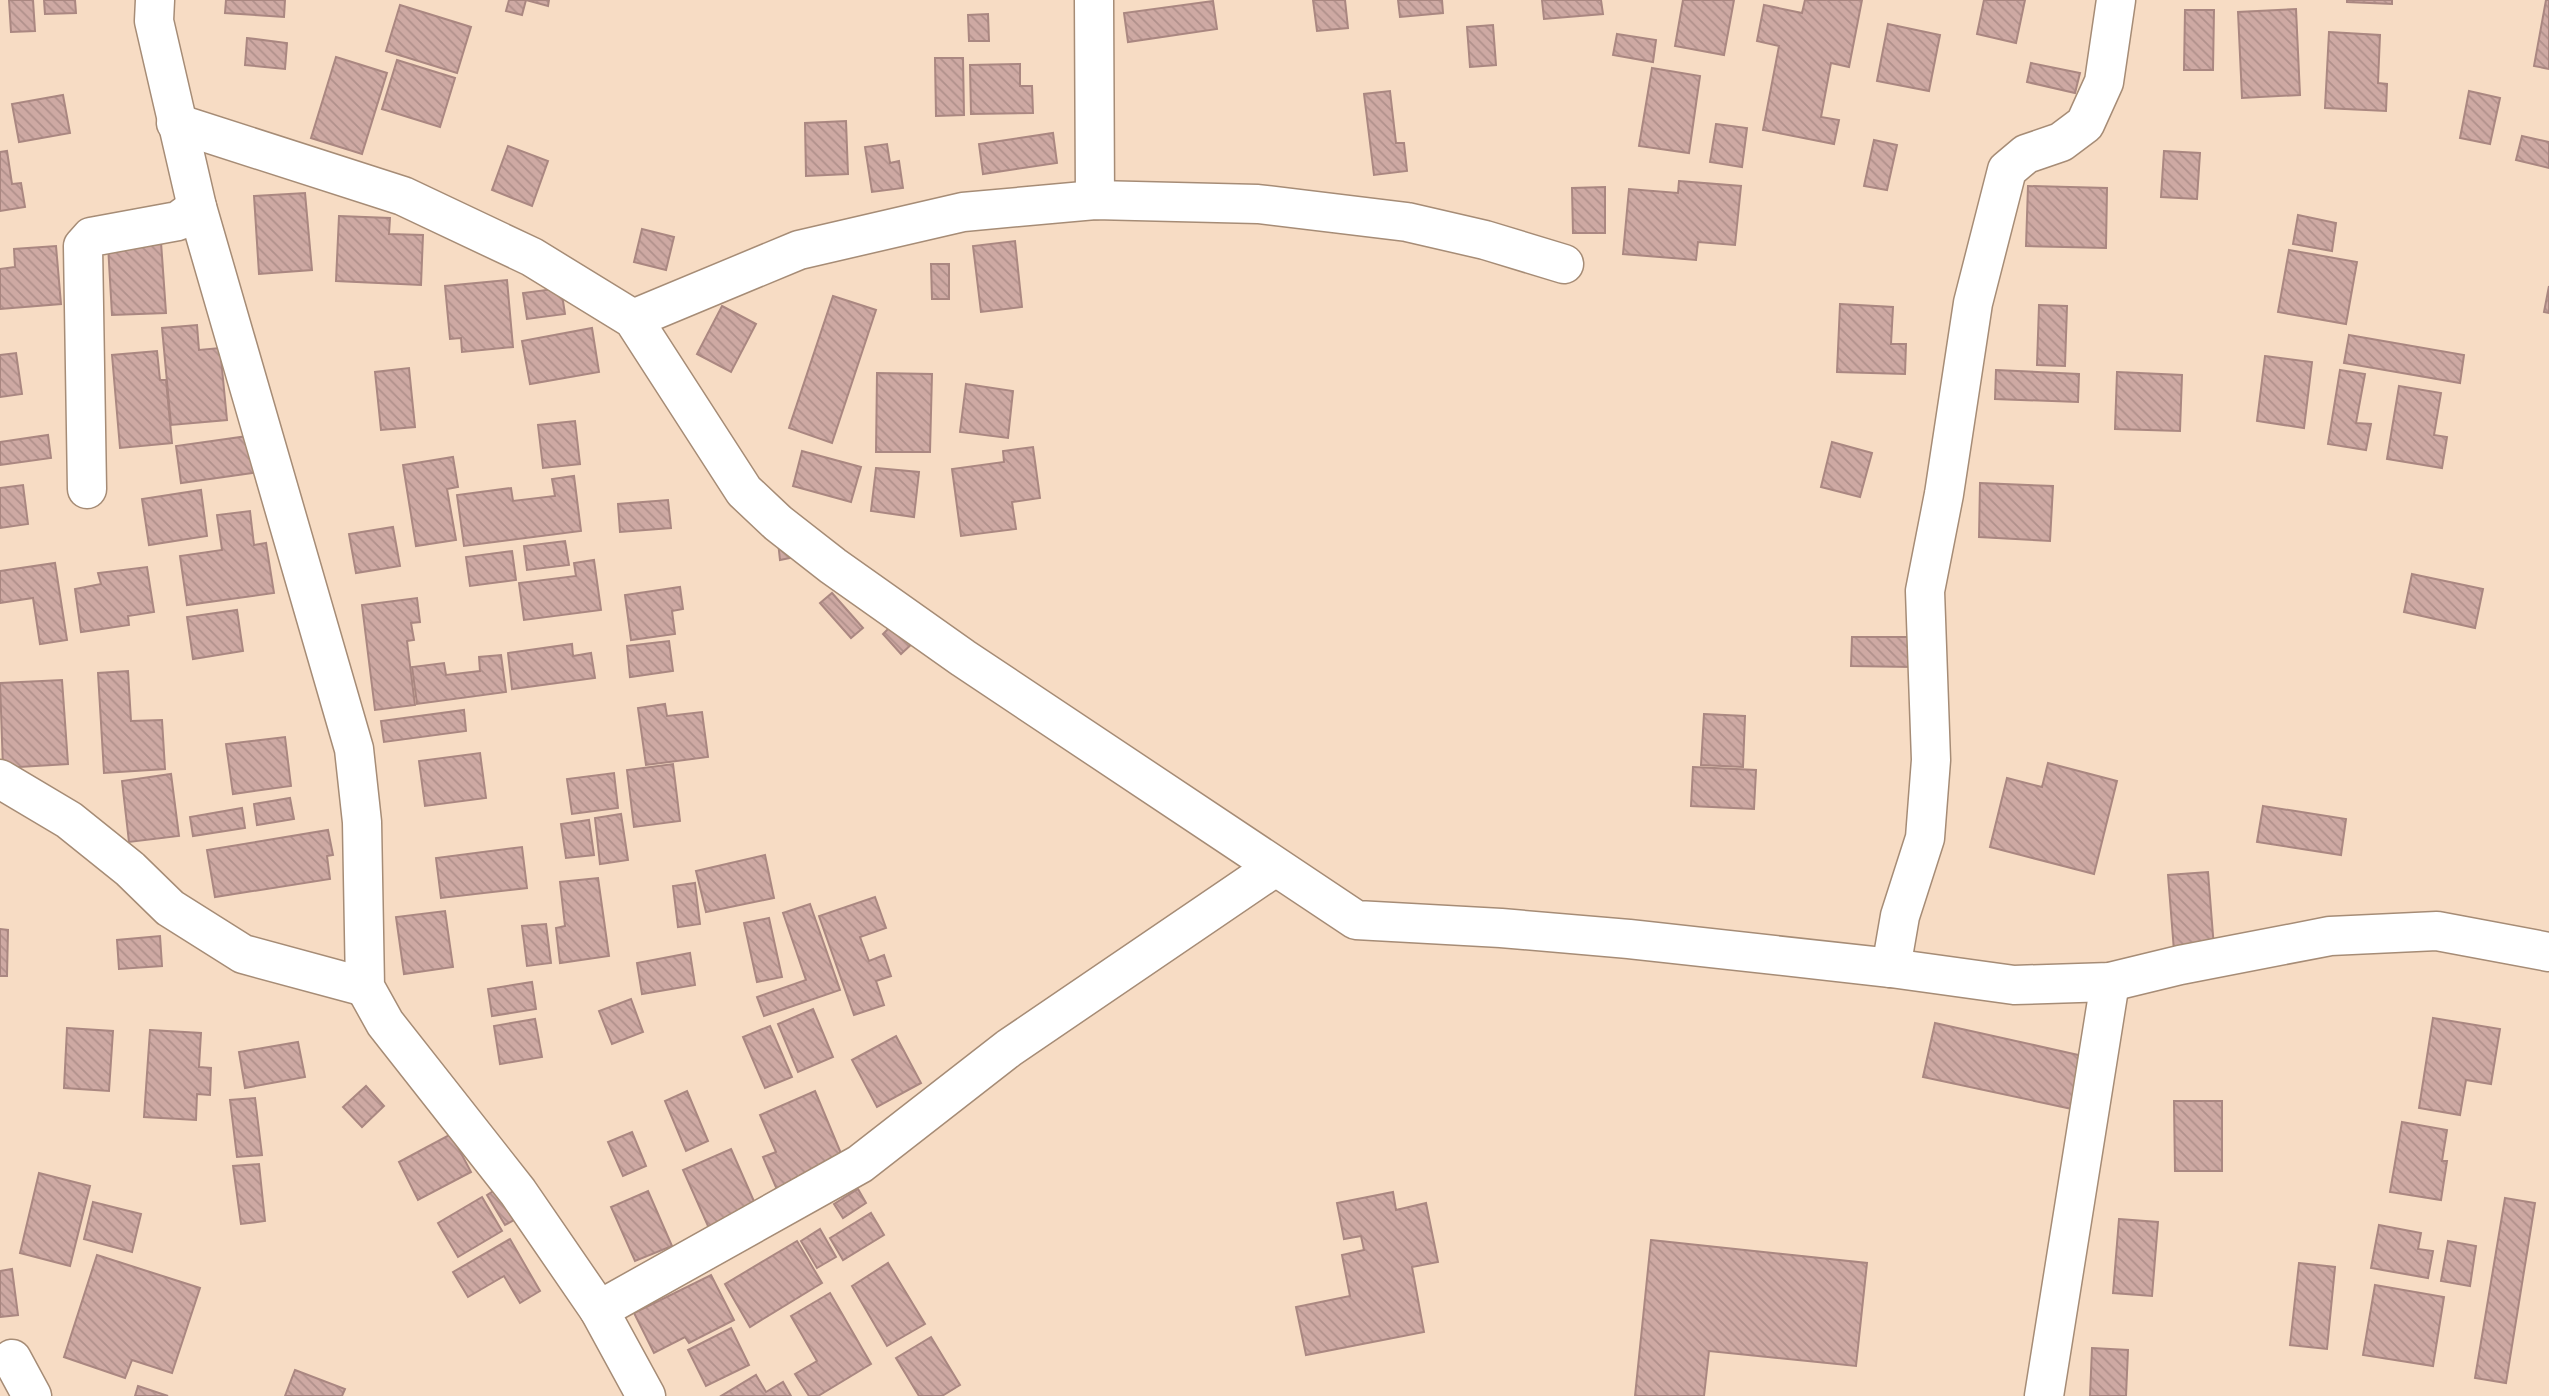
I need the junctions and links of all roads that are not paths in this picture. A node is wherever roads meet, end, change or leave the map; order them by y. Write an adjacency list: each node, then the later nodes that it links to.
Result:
1 (155, 0): 4 (street)
2 (1094, 0): 5 (street)
3 (2116, 0): 13 (street)
4 (176, 123): 6 (street); 8 (street)
5 (1095, 200): 7 (street); 8 (street)
6 (197, 207): 9 (street); 15 (street)
7 (1564, 264)
8 (633, 318): 11 (street)
9 (87, 489)
10 (0, 779): 15 (street)
11 (1275, 867): 13 (street); 16 (street)
12 (2549, 953): 14 (street)
13 (1891, 968): 14 (street)
14 (2110, 982): 20 (street)
15 (365, 987): 16 (street)
16 (599, 1310): 19 (street)
17 (12, 1359): 18 (street)
18 (32, 1396)
19 (646, 1396)
20 (2045, 1396)

